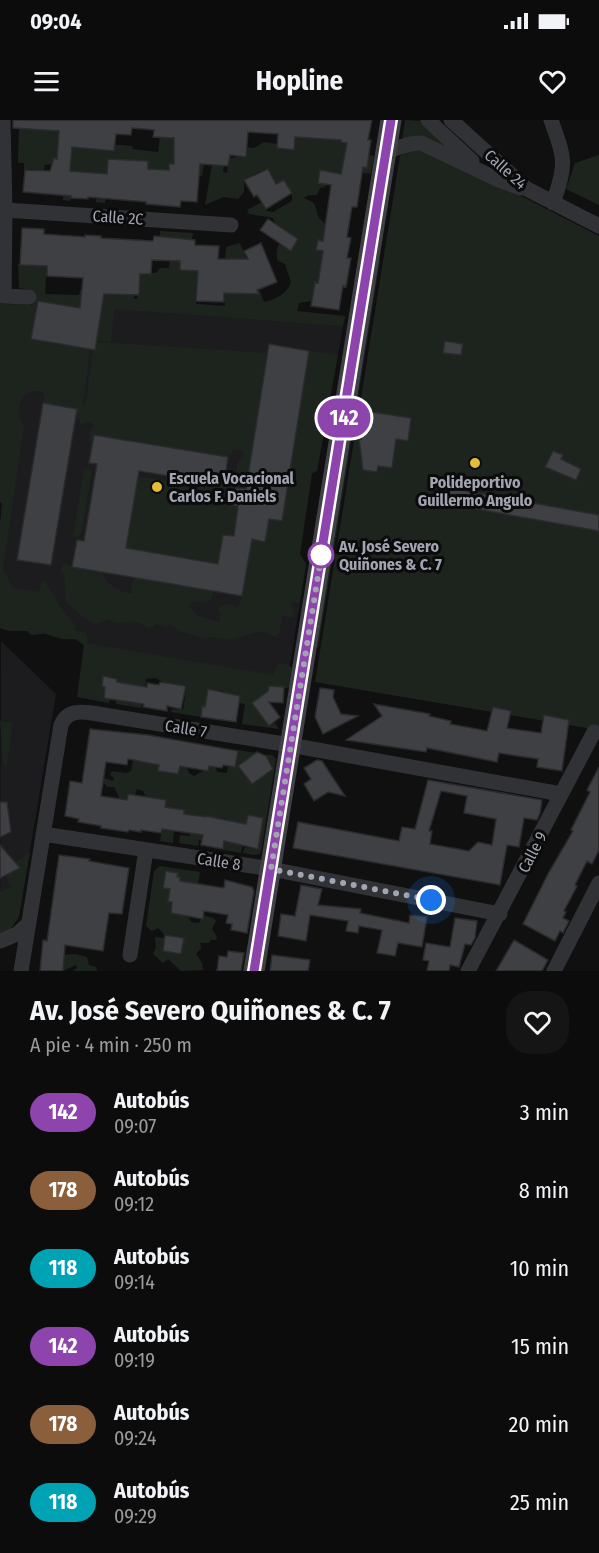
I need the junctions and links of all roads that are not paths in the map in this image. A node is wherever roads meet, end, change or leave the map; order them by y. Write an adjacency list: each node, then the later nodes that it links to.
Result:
1 (3, 120): 10 (street)
2 (391, 120): 6 (street)
3 (428, 120): 7 (street)
4 (451, 120): 8 (street, Calle 24)
5 (551, 120): 9 (street)
6 (386, 151): 7 (street); 16 (street)
7 (482, 170): 8 (street)
8 (527, 189): 9 (street, Calle 24)
9 (553, 203): 12 (street, Calle 24)
10 (5, 210): 11 (street, Calle 2C); 13 (street)
11 (231, 225)
12 (599, 226)
13 (2, 296): 14 (street)
14 (29, 297)
15 (594, 732): 17 (street, Calle 9)
16 (290, 745): 17 (street, Calle 7); 18 (street, Calle 7); 20 (street)
17 (561, 795): 22 (street, Calle 9)
18 (43, 834): 19 (street, Calle 8); 23 (street, Calle 7)
19 (146, 850): 20 (street, Calle 8); 25 (street)
20 (271, 869): 22 (street, Calle 8); 27 (street)
21 (599, 883): 29 (street)
22 (500, 914): 28 (street, Calle 9)
23 (28, 924): 24 (street); 26 (street, Calle 7)
24 (0, 941)
25 (130, 955)
26 (21, 971)
27 (254, 971)
28 (468, 971)
29 (554, 971)

